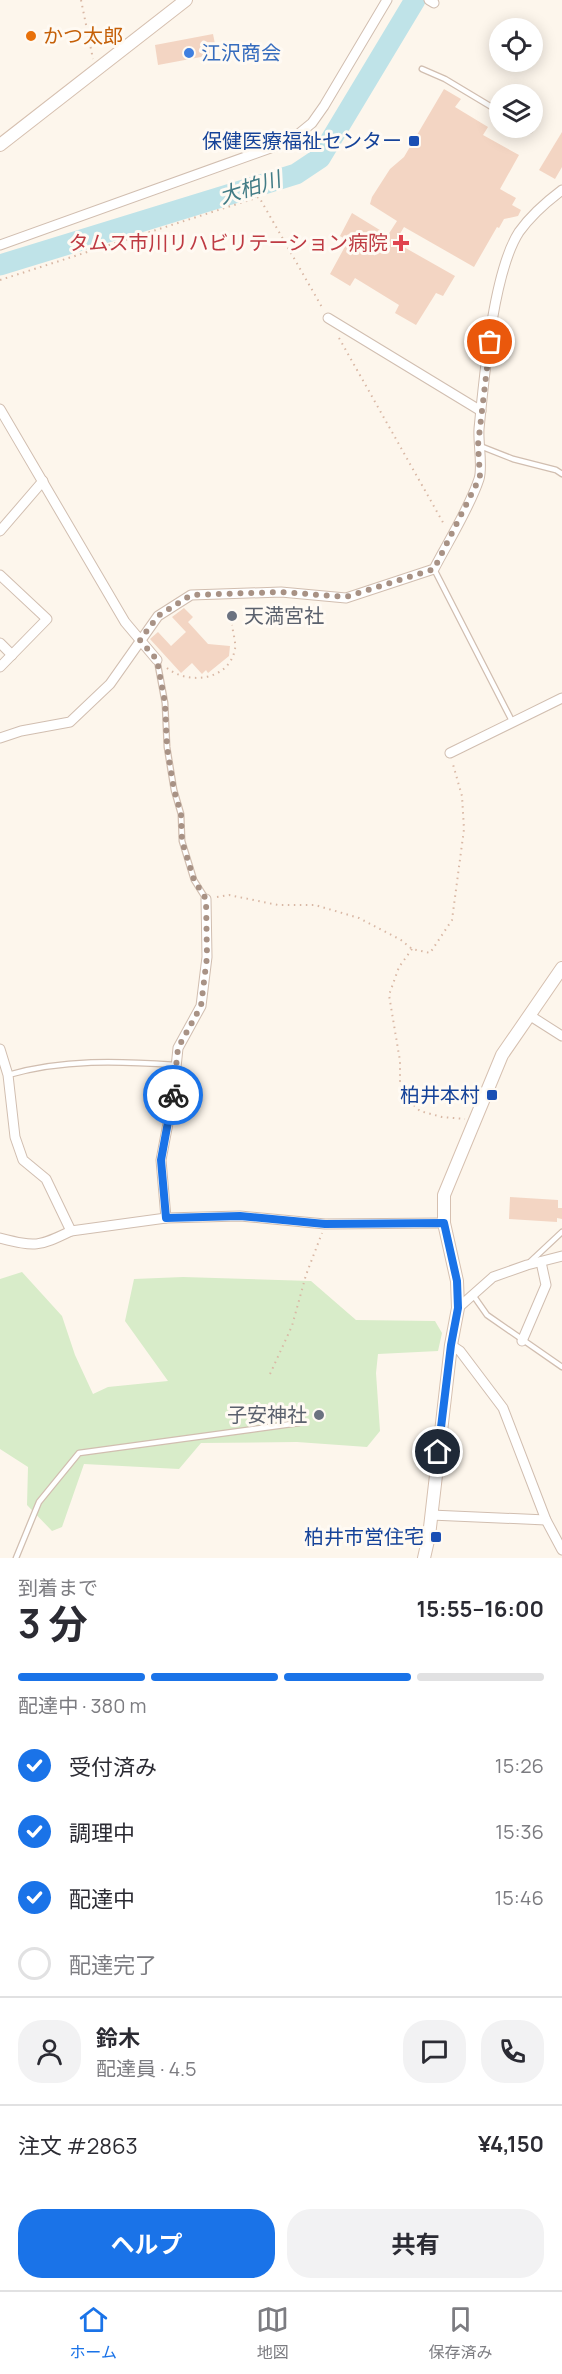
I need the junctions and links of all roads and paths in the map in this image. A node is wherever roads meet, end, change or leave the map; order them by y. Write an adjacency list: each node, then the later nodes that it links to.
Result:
1 (81, 0): 5 (path)
2 (186, 0): 5 (street)
3 (387, 0): 9 (street)
4 (422, 69): 6 (lane)
5 (96, 71): 7 (street)
6 (489, 105)
7 (0, 145)
8 (562, 190): 13 (street)
9 (0, 245)
10 (0, 280): 11 (path)
11 (328, 318): 13 (street); 18 (path)
12 (0, 409): 16 (street)
13 (481, 411): 14 (street)
14 (478, 445): 15 (lane); 18 (street)
15 (562, 474)
16 (43, 481): 17 (street); 22 (street)
17 (0, 531)
18 (451, 537): 19 (street)
19 (434, 569): 22 (street); 28 (lane)
20 (0, 575): 24 (street)
21 (232, 626): 25 (path)
22 (140, 640): 25 (street); 29 (street)
23 (0, 643): 24 (street)
24 (12, 655): 26 (street)
25 (157, 660): 31 (lane)
26 (0, 667)
27 (562, 698): 28 (street)
28 (512, 722): 30 (street)
29 (0, 738)
30 (450, 753): 32 (path)
31 (206, 899): 32 (path); 37 (street)
32 (412, 949): 39 (path)
33 (562, 968): 34 (street)
34 (529, 1015): 35 (street); 39 (street)
35 (562, 1036)
36 (0, 1049): 38 (street)
37 (176, 1065): 38 (lane); 40 (street)
38 (8, 1075): 43 (street)
39 (475, 1119): 41 (street)
40 (166, 1218): 42 (street); 43 (street)
41 (444, 1223): 42 (street); 50 (street)
42 (325, 1224): 54 (path)
43 (72, 1231): 45 (street)
44 (562, 1232): 48 (lane)
45 (0, 1238)
46 (562, 1256): 47 (street)
47 (541, 1262): 48 (street); 51 (street)
48 (527, 1265): 49 (street)
49 (473, 1295): 50 (street); 51 (lane)
50 (458, 1308): 52 (street)
51 (522, 1341): 53 (lane)
52 (451, 1345): 56 (street); 57 (street)
53 (562, 1367)
54 (270, 1374)
55 (299, 1423): 59 (lane)
56 (431, 1515): 57 (street); 60 (street)
57 (546, 1520): 58 (street)
58 (562, 1550)
59 (16, 1558)
60 (424, 1558)

